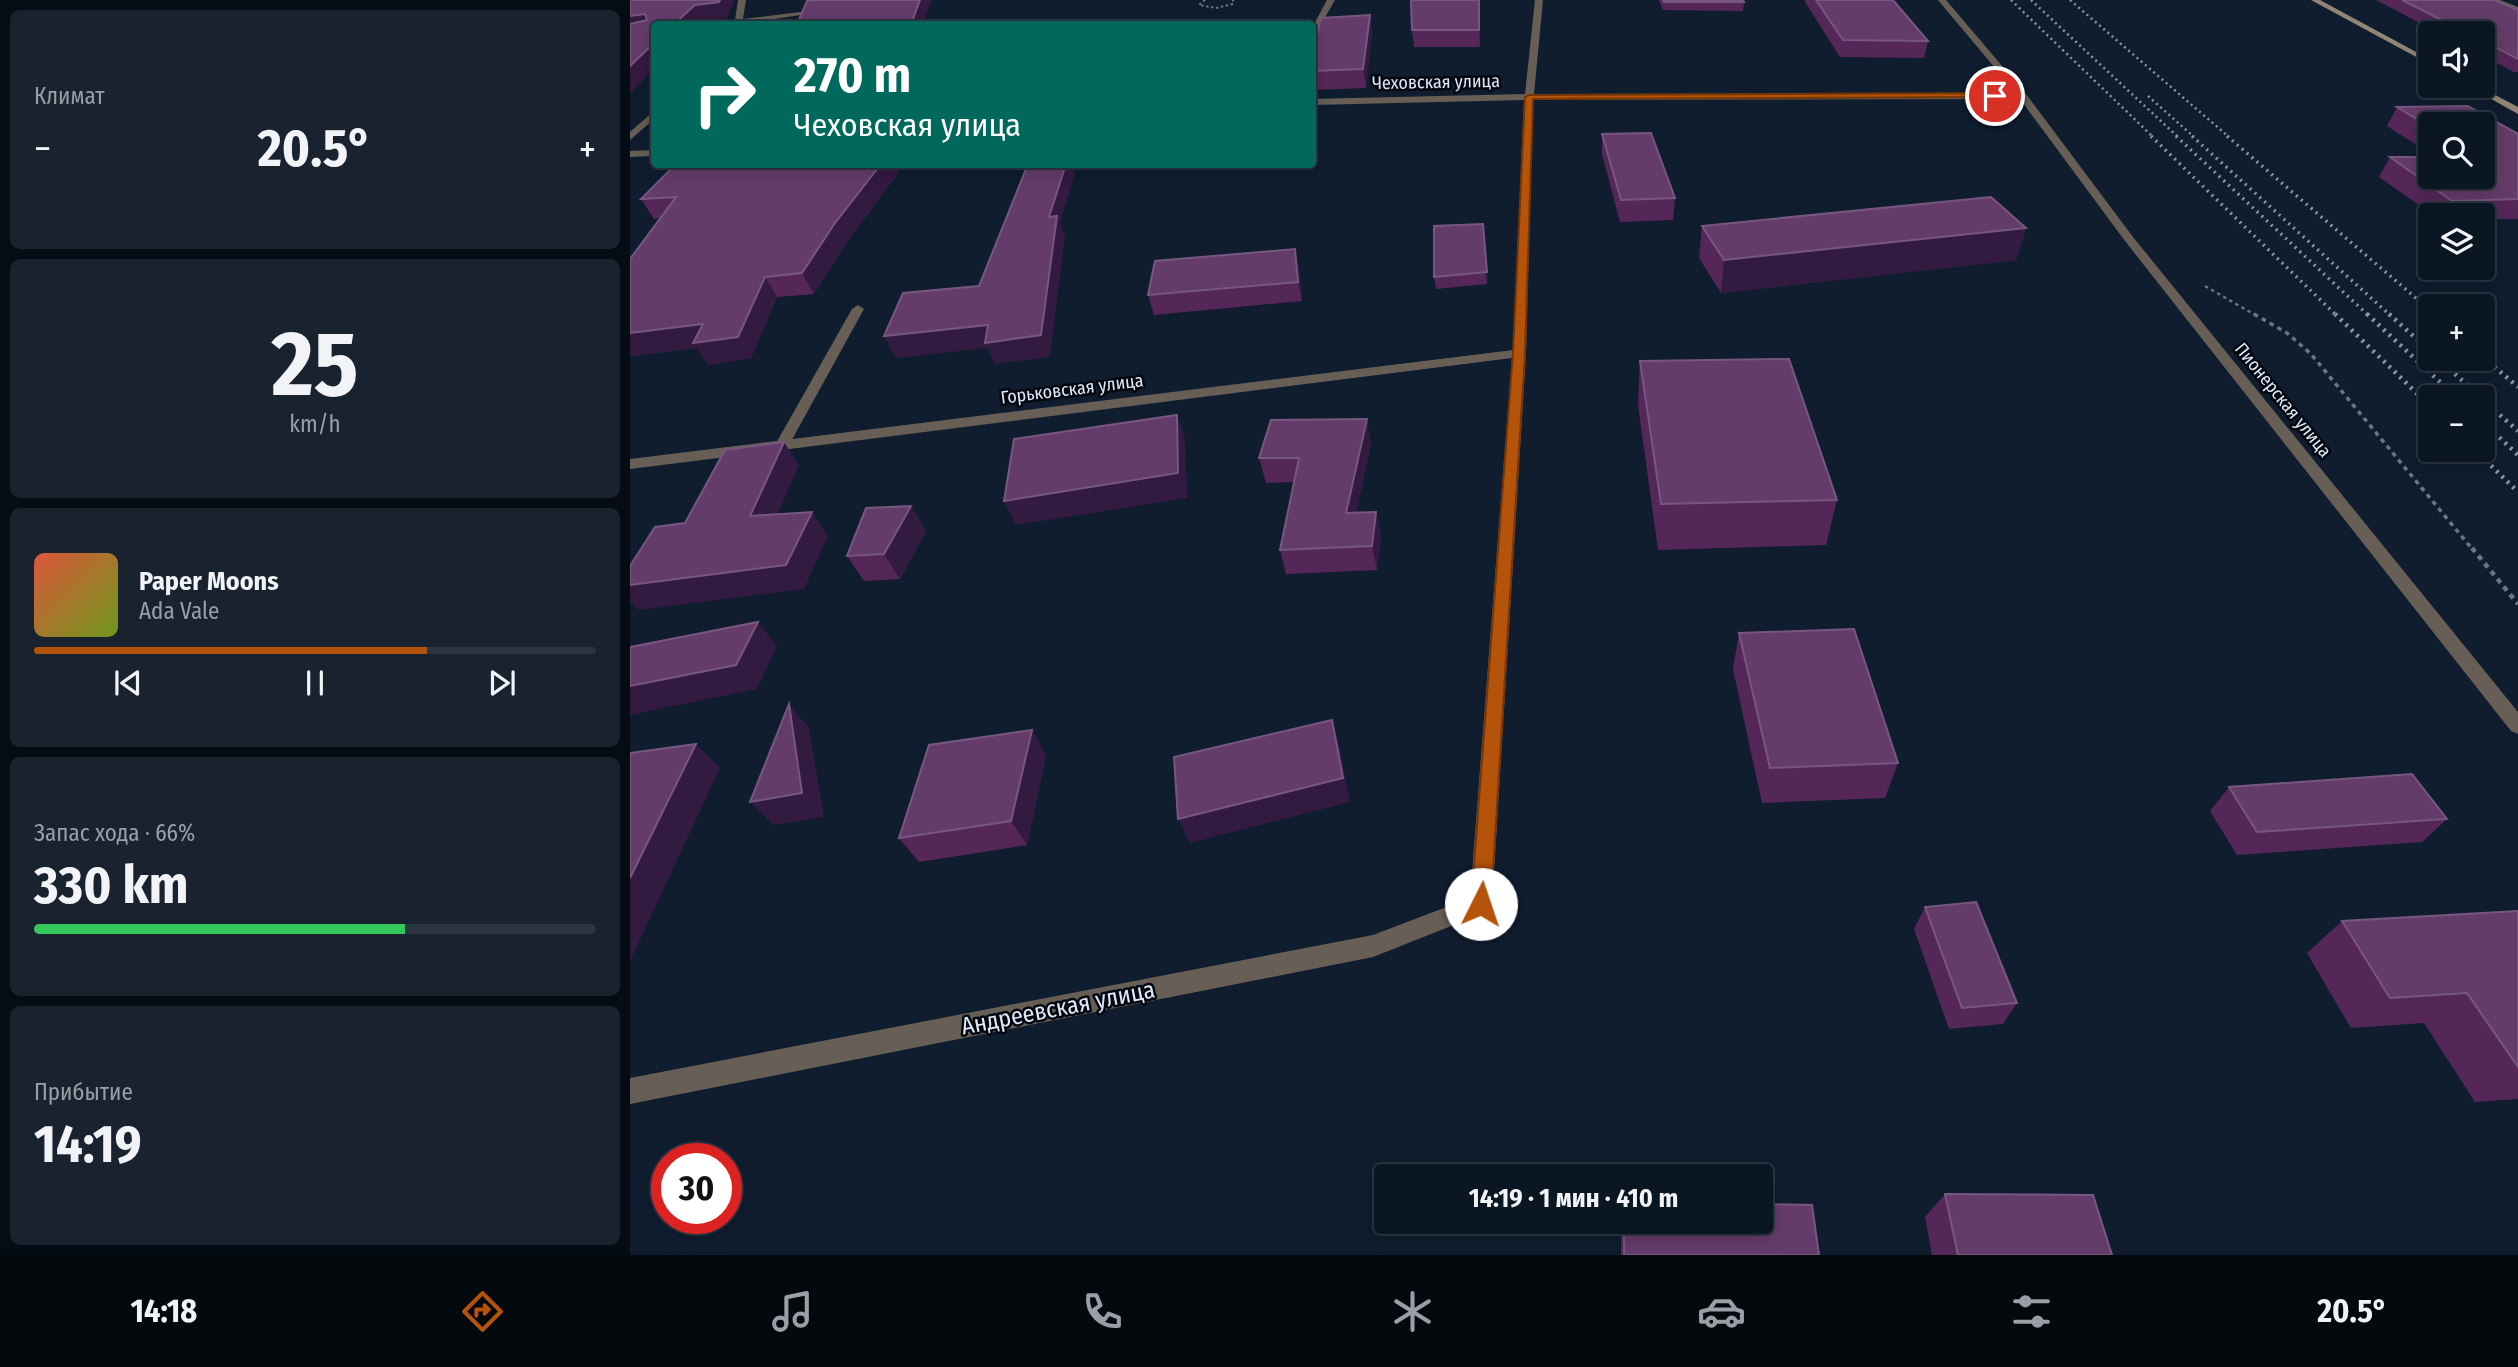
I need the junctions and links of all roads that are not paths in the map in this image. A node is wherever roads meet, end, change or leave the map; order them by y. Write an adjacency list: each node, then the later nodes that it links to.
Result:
1 (742, 0): 9 (street)
2 (1331, 0): 11 (street)
3 (1539, 0): 14 (street)
4 (1942, 0): 13 (street, Пионерская улица)
5 (2315, 0): 12 (main road)
6 (2493, 0): 8 (street)
7 (834, 9): 10 (street)
8 (2518, 9)
9 (739, 21)
10 (753, 21)
11 (1316, 26)
12 (2418, 56)
13 (2023, 96): 14 (street, Чеховская улица); 26 (street, Пионерская улица)
14 (1529, 97): 16 (street, Чеховская улица); 23 (street)
15 (2494, 98): 17 (main road)
16 (1316, 102)
17 (2518, 111)
18 (651, 117): 19 (street)
19 (630, 137)
20 (651, 153): 21 (street)
21 (630, 154)
22 (858, 309): 24 (street)
23 (1519, 353): 24 (street, Горьковская улица); 27 (street, Андреевская улица)
24 (782, 445): 25 (street, Горьковская улица)
25 (630, 464)
26 (2518, 726)
27 (630, 1091)

